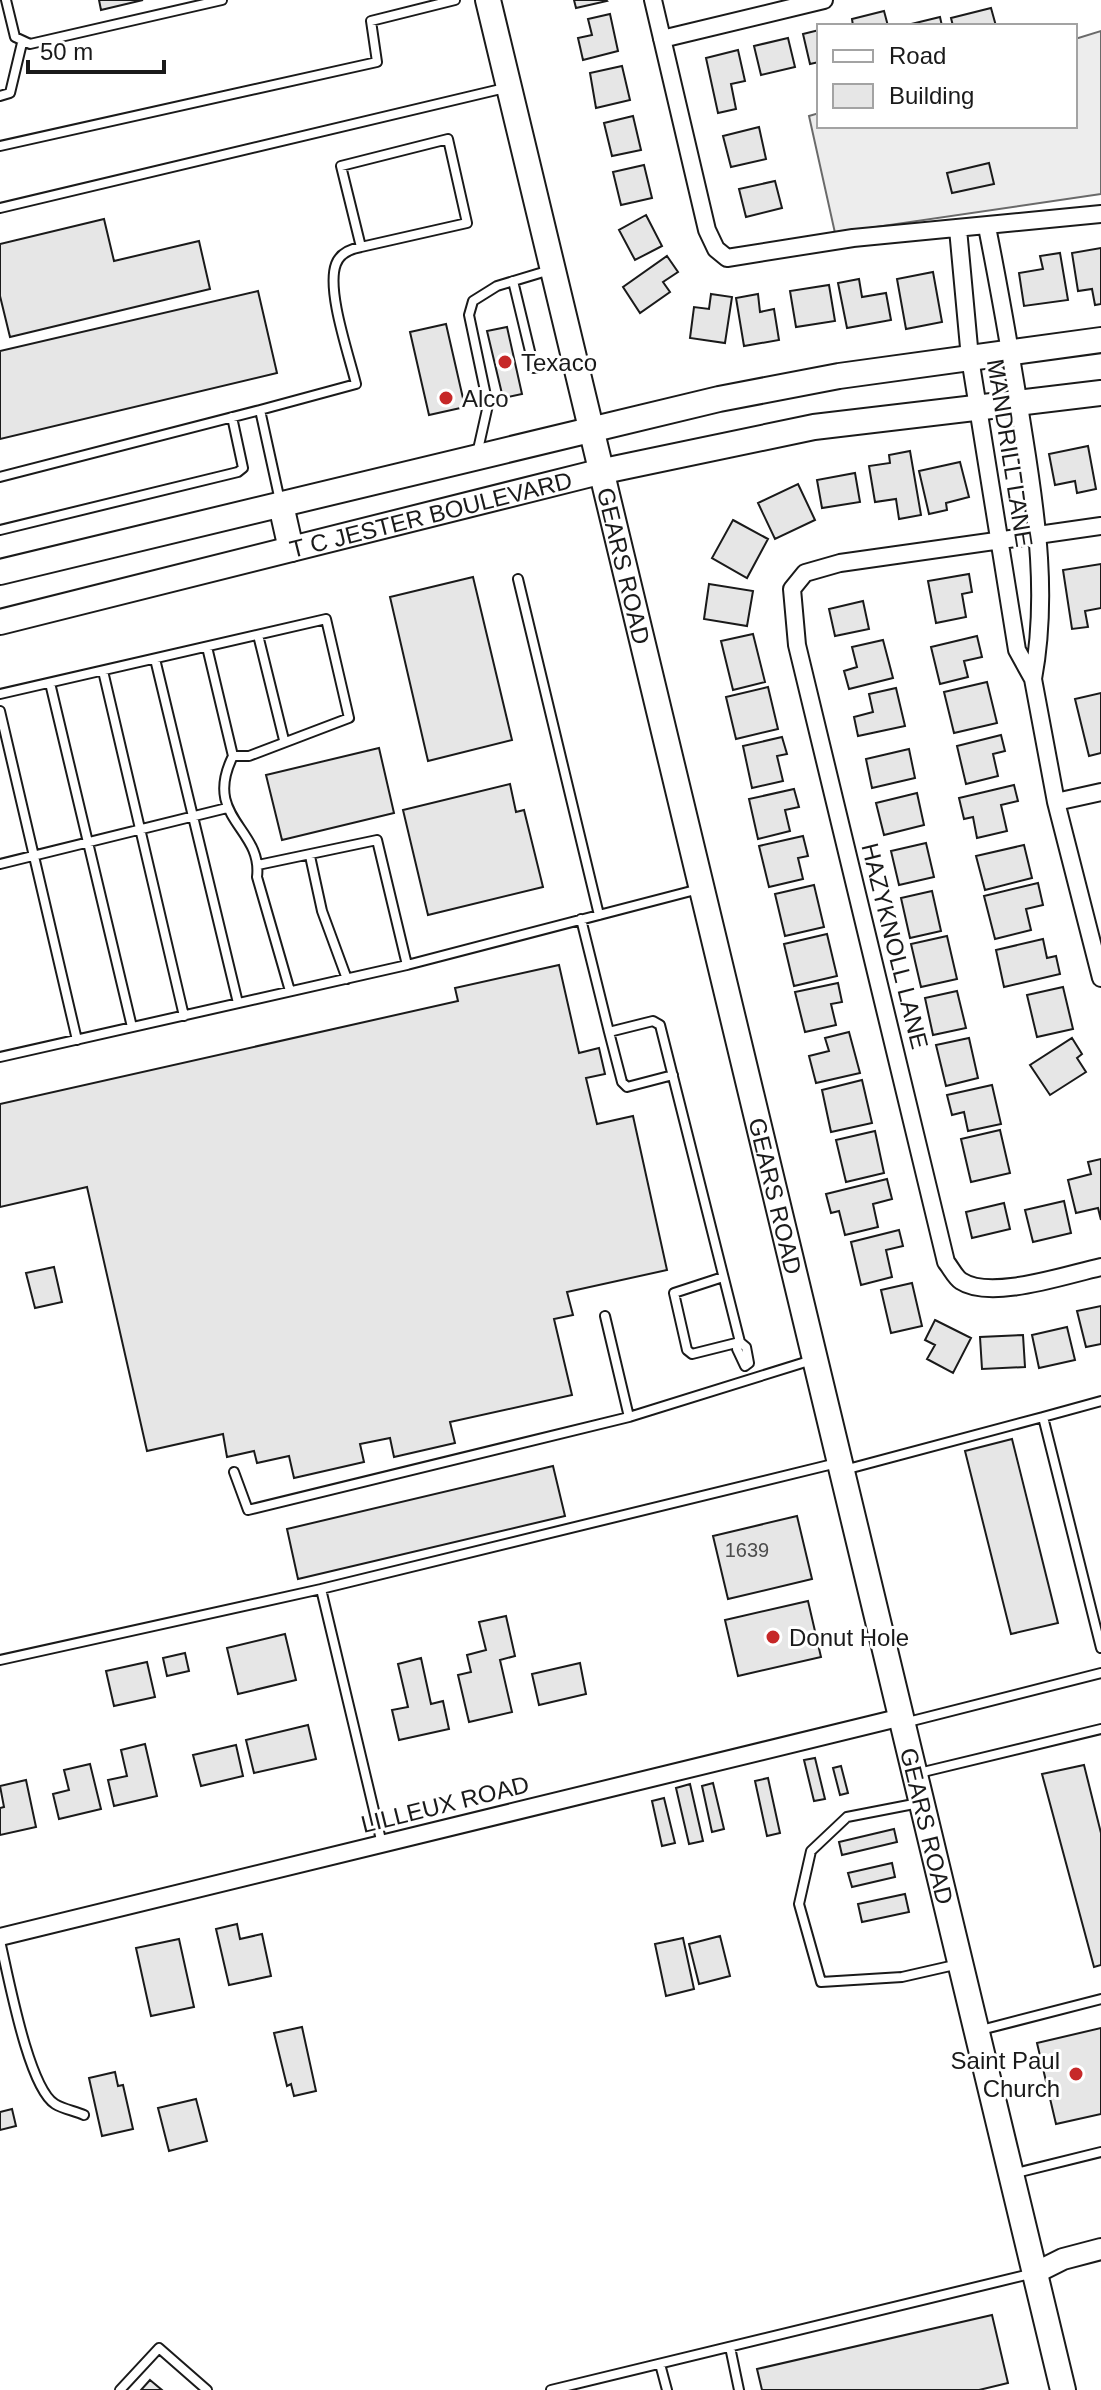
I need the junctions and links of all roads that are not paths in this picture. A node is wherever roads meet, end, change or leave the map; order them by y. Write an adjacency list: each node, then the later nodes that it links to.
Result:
1 (6, 0): 8 (lane)
2 (222, 0): 8 (lane)
3 (455, 0): 11 (lane)
4 (488, 0): 9 (main road, GEARS ROAD)
5 (653, 0): 7 (street)
6 (824, 0): 7 (street)
7 (662, 39): 15 (street)
8 (22, 43): 10 (lane)
9 (508, 87): 12 (lane); 17 (main road, GEARS ROAD)
10 (0, 96)
11 (0, 146)
12 (0, 208)
13 (1101, 214): 14 (street)
14 (987, 227): 15 (street); 20 (street, MANDRILL LANE)
15 (958, 229): 21 (street, MANDRILL LANE)
16 (361, 247): 16 (lane); 25 (lane)
17 (551, 270): 18 (lane); 22 (main road, GEARS ROAD)
18 (513, 281): 22 (lane); 29 (lane)
19 (1101, 340): 20 (main road, T C JESTER BOULEVARD)
20 (1012, 353): 21 (main road, T C JESTER BOULEVARD); 24 (street, MANDRILL LANE)
21 (970, 358): 26 (street, MANDRILL LANE); 28 (main road, T C JESTER BOULEVARD)
22 (573, 360): 28 (main road, GEARS ROAD)
23 (1101, 393): 24 (main road, T C JESTER BOULEVARD)
24 (1019, 404): 26 (main road, T C JESTER BOULEVARD); 35 (street, MANDRILL LANE)
25 (260, 410): 27 (lane); 32 (lane)
26 (981, 410): 30 (main road, T C JESTER BOULEVARD); 36 (street, MANDRILL LANE)
27 (232, 417): 31 (lane); 34 (lane)
28 (589, 430): 29 (main road, T C JESTER BOULEVARD); 30 (main road, GEARS ROAD)
29 (477, 458): 32 (main road, T C JESTER BOULEVARD)
30 (599, 472): 37 (main road, T C JESTER BOULEVARD); 61 (main road, GEARS ROAD)
31 (0, 477)
32 (281, 505): 37 (main road); 38 (main road, T C JESTER BOULEVARD)
33 (1101, 526): 35 (street, HAZYKNOLL LANE)
34 (0, 530)
35 (1039, 533): 36 (street, HAZYKNOLL LANE); 45 (street, MANDRILL LANE)
36 (998, 538): 45 (street, MANDRILL LANE); 75 (street, HAZYKNOLL LANE)
37 (291, 549): 40 (main road, T C JESTER BOULEVARD)
38 (0, 572)
39 (518, 579): 62 (lane)
40 (0, 622)
41 (258, 635): 42 (lane); 49 (lane); 49 (lane)
42 (207, 647): 43 (lane); 50 (lane)
43 (155, 659): 44 (lane); 54 (lane)
44 (103, 671): 46 (lane); 55 (lane)
45 (1033, 679): 52 (street, MANDRILL LANE)
46 (50, 683): 47 (lane); 56 (lane)
47 (0, 694)
48 (0, 711): 57 (lane)
49 (284, 740): 50 (lane)
50 (233, 756): 53 (lane)
51 (1101, 792): 52 (street)
52 (1056, 802): 65 (street, MANDRILL LANE)
53 (227, 808): 54 (lane); 60 (lane)
54 (191, 818): 55 (lane); 68 (lane)
55 (140, 831): 56 (lane); 69 (lane)
56 (87, 844): 57 (lane); 70 (lane)
57 (33, 856): 59 (lane); 72 (lane)
58 (310, 856): 60 (lane); 64 (lane); 66 (lane)
59 (0, 864)
60 (258, 865): 67 (lane)
61 (702, 888): 62 (lane); 79 (main road, GEARS ROAD)
62 (599, 915): 63 (lane)
63 (581, 919): 64 (lane); 71 (lane)
64 (407, 965): 66 (lane)
65 (1100, 973)
66 (347, 979): 67 (lane)
67 (290, 991): 68 (lane)
68 (238, 1003): 69 (lane)
69 (184, 1016): 70 (lane)
70 (132, 1027): 72 (lane)
71 (609, 1032): 74 (lane); 74 (lane)
72 (77, 1040): 73 (lane)
73 (0, 1057)
74 (673, 1075): 76 (lane)
75 (1101, 1267)
76 (723, 1277): 78 (lane); 78 (lane)
77 (605, 1316): 82 (lane)
78 (740, 1342): 80 (lane)
79 (816, 1359): 80 (lane); 84 (main road, GEARS ROAD)
80 (749, 1382): 82 (lane)
81 (1101, 1401): 83 (lane)
82 (629, 1417): 85 (lane)
83 (1043, 1417): 84 (lane); 87 (lane)
84 (843, 1466): 86 (lane); 90 (main road, GEARS ROAD)
85 (234, 1472)
86 (321, 1589): 88 (lane); 94 (lane)
87 (1101, 1648)
88 (0, 1660)
89 (1101, 1673): 90 (lane)
90 (903, 1720): 92 (main road, GEARS ROAD); 94 (street, LILLEUX ROAD)
91 (1101, 1729): 92 (lane)
92 (916, 1774): 93 (main road, GEARS ROAD)
93 (923, 1803): 96 (main road, GEARS ROAD); 96 (lane)
94 (382, 1844): 95 (street, LILLEUX ROAD)
95 (0, 1939): 99 (lane)
96 (960, 1963): 98 (main road, GEARS ROAD)
97 (1101, 1999): 98 (lane)
98 (976, 2031): 101 (main road, GEARS ROAD)
99 (84, 2115)
100 (1101, 2152): 101 (lane)
101 (1011, 2174): 103 (main road, GEARS ROAD)
102 (1101, 2249): 103 (street)
103 (1035, 2273): 104 (lane); 111 (main road, GEARS ROAD)
104 (730, 2347): 105 (lane); 110 (lane)
105 (660, 2364): 108 (lane); 109 (lane)
106 (120, 2390): 107 (lane)
107 (207, 2390)
108 (551, 2390)
109 (667, 2390)
110 (739, 2390)
111 (1063, 2390)

